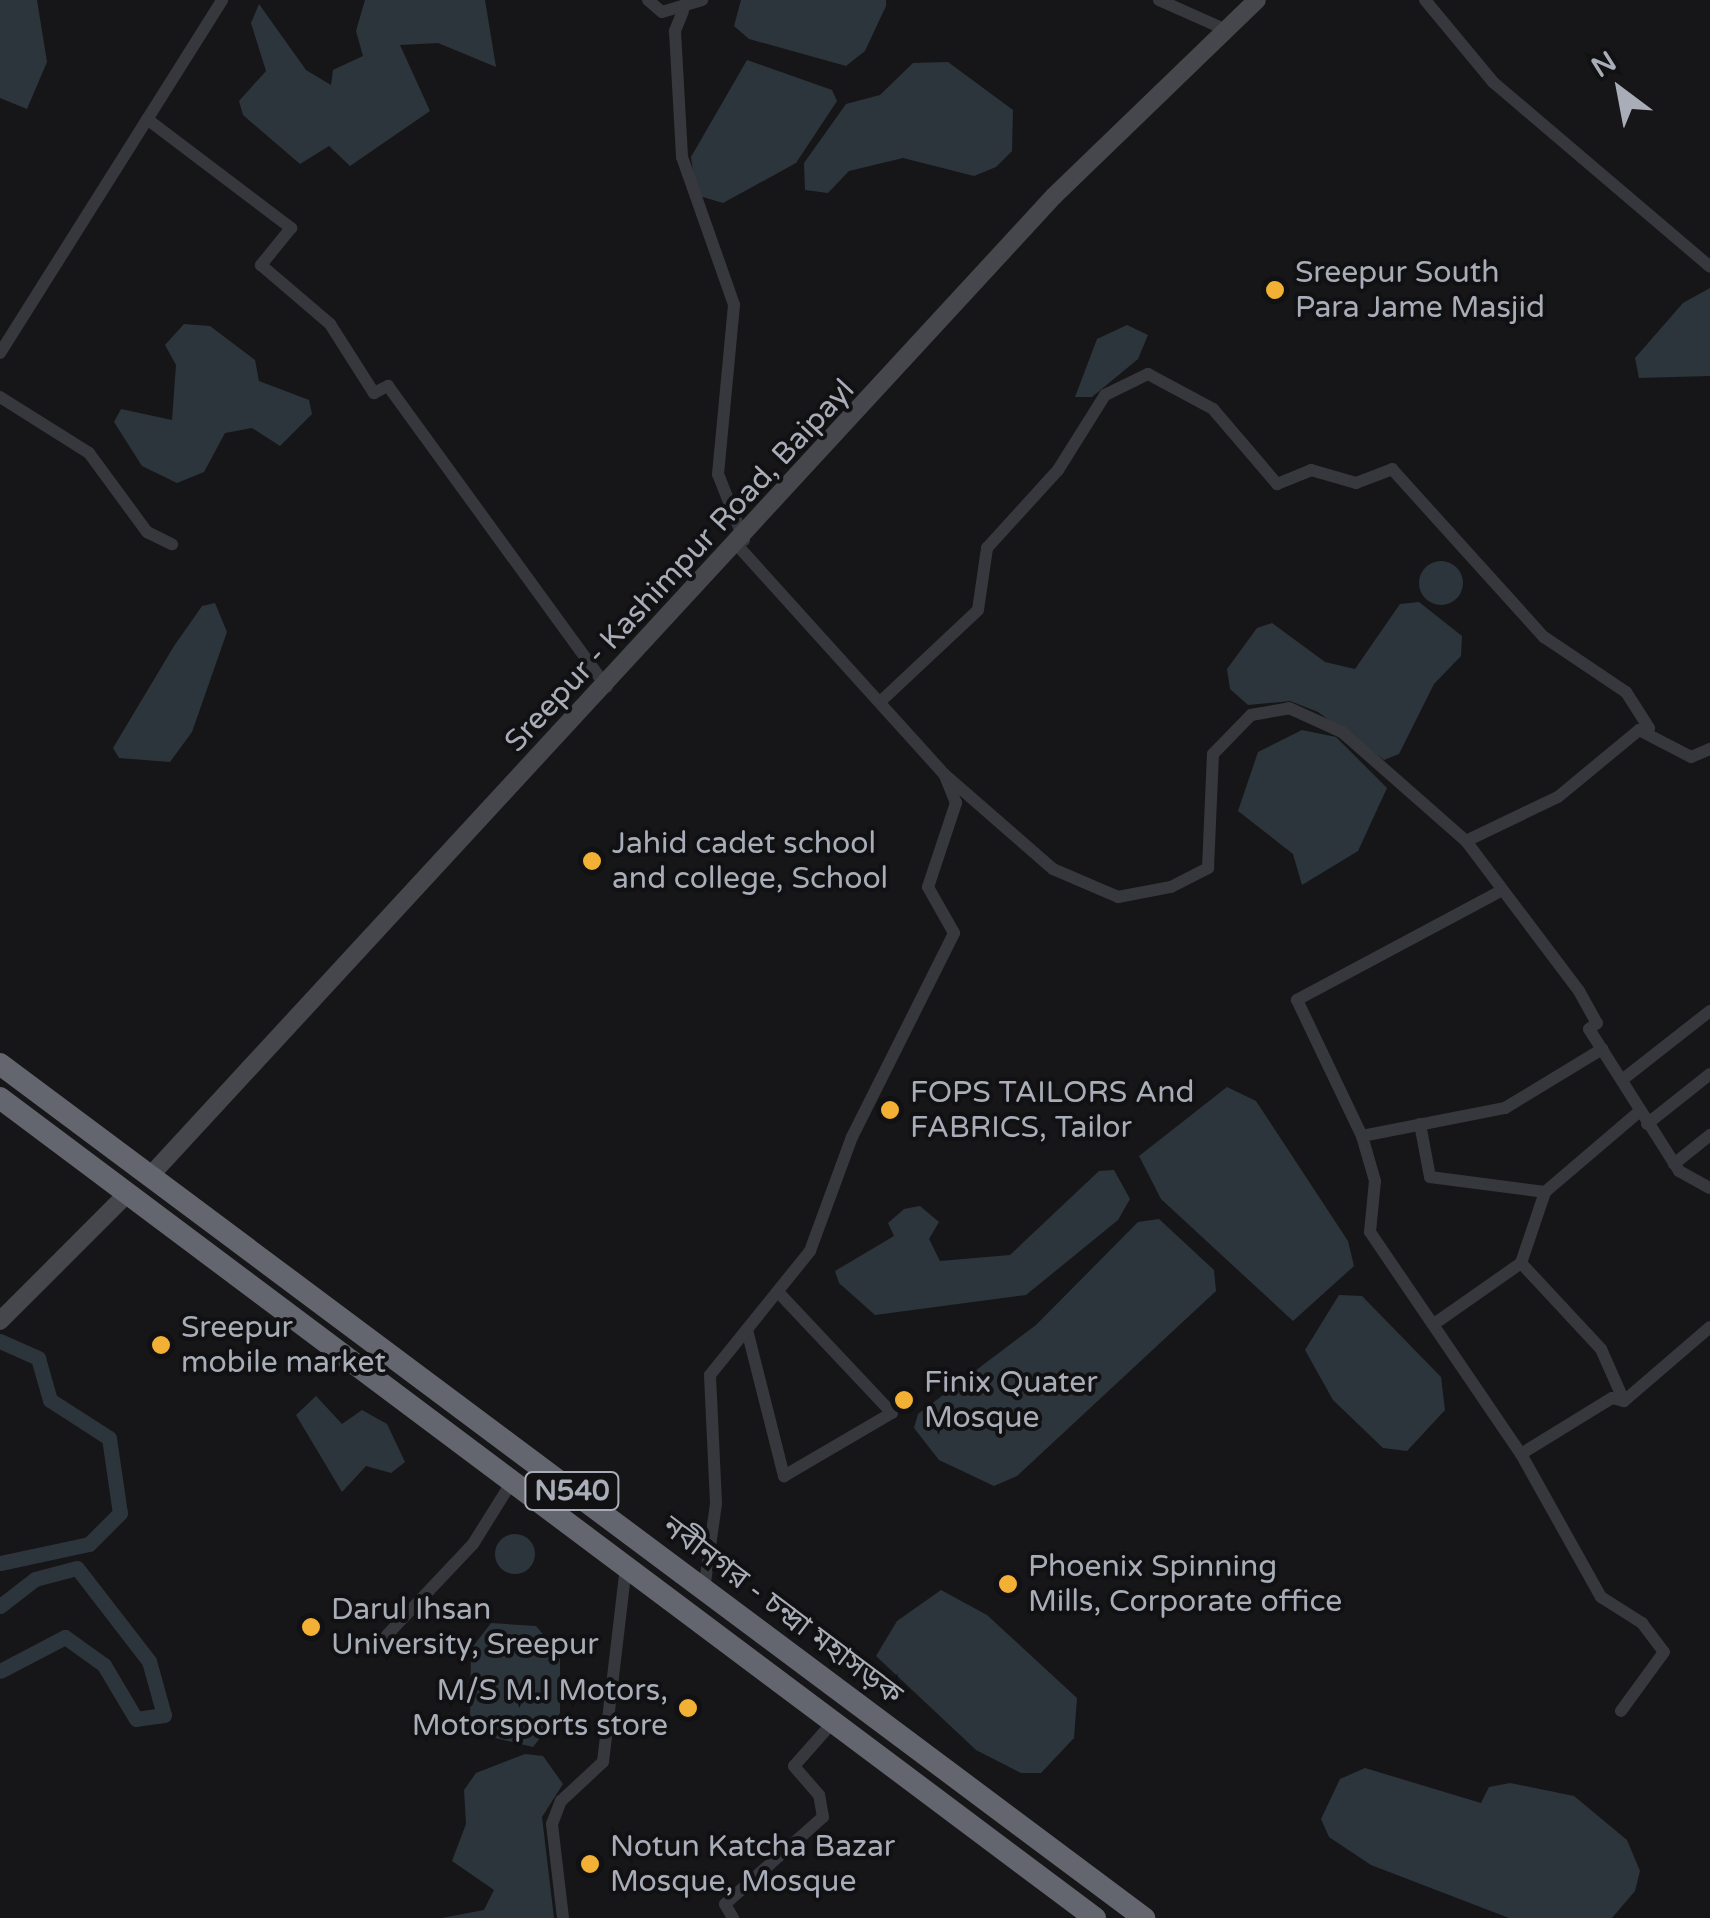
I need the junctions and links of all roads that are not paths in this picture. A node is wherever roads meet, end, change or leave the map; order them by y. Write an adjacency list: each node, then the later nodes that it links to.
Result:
1 (222, 0): 9 (street)
2 (648, 0): 7 (street)
3 (702, 0): 7 (street)
4 (1159, 0): 8 (street)
5 (1257, 0): 8 (street, Sreepur - Kashimpur Road, Baipayl)
6 (1425, 0): 10 (street)
7 (682, 11): 13 (street)
8 (1224, 30): 13 (street, Sreepur - Kashimpur Road, Baipayl)
9 (148, 119): 11 (street); 15 (street)
10 (1710, 267)
11 (0, 353)
12 (0, 397): 14 (street)
13 (741, 543): 15 (street, Sreepur - Kashimpur Road, Baipayl); 16 (street)
14 (172, 544)
15 (607, 687): 33 (street, Sreepur - Kashimpur Road, Baipayl)
16 (880, 702): 17 (street); 19 (street)
17 (1649, 728): 18 (street); 20 (street)
18 (1710, 749)
19 (944, 774): 20 (street); 38 (street)
20 (1466, 841): 21 (street)
21 (1497, 893): 23 (street); 31 (street)
22 (1710, 1011): 26 (street)
23 (1602, 1049): 26 (street); 29 (street)
24 (0, 1064): 33 (highway, নবীনগর - চন্দ্রা মহাসড়ক / N540)
25 (1710, 1074): 28 (street)
26 (1622, 1080): 28 (street)
27 (0, 1098): 36 (highway, নবীনগর - চন্দ্রা মহাসড়ক / N540)
28 (1643, 1118): 32 (street); 35 (street)
29 (1420, 1124): 31 (street); 35 (street)
30 (1710, 1135): 32 (street)
31 (1362, 1136): 40 (street)
32 (1674, 1164): 34 (street)
33 (150, 1176): 47 (highway, নবীনগর - চন্দ্রা মহাসড়ক / N540)
34 (1710, 1188)
35 (1545, 1192): 37 (street)
36 (127, 1194): 39 (street); 45 (highway, নবীনগর - চন্দ্রা মহাসড়ক / N540)
37 (1522, 1263): 40 (street); 43 (street)
38 (778, 1292): 42 (street); 42 (street)
39 (0, 1321)
40 (1434, 1324): 44 (street)
41 (1710, 1327): 43 (street)
42 (746, 1330): 47 (street)
43 (1624, 1401): 44 (street)
44 (1521, 1454): 49 (street)
45 (514, 1478): 46 (highway, নবীনগর - চন্দ্রা মহাসড়ক / N540); 48 (street)
46 (627, 1562): 50 (highway, নবীনগর - চন্দ্রা মহাসড়ক / N540); 51 (street)
47 (704, 1590): 54 (highway, নবীনগর - চন্দ্রা মহাসড়ক / N540)
48 (386, 1636)
49 (1621, 1711)
50 (835, 1719): 52 (street); 53 (highway, নবীনগর - চন্দ্রা মহাসড়ক / N540)
51 (563, 1918)
52 (734, 1918)
53 (1095, 1918)
54 (1144, 1918)

